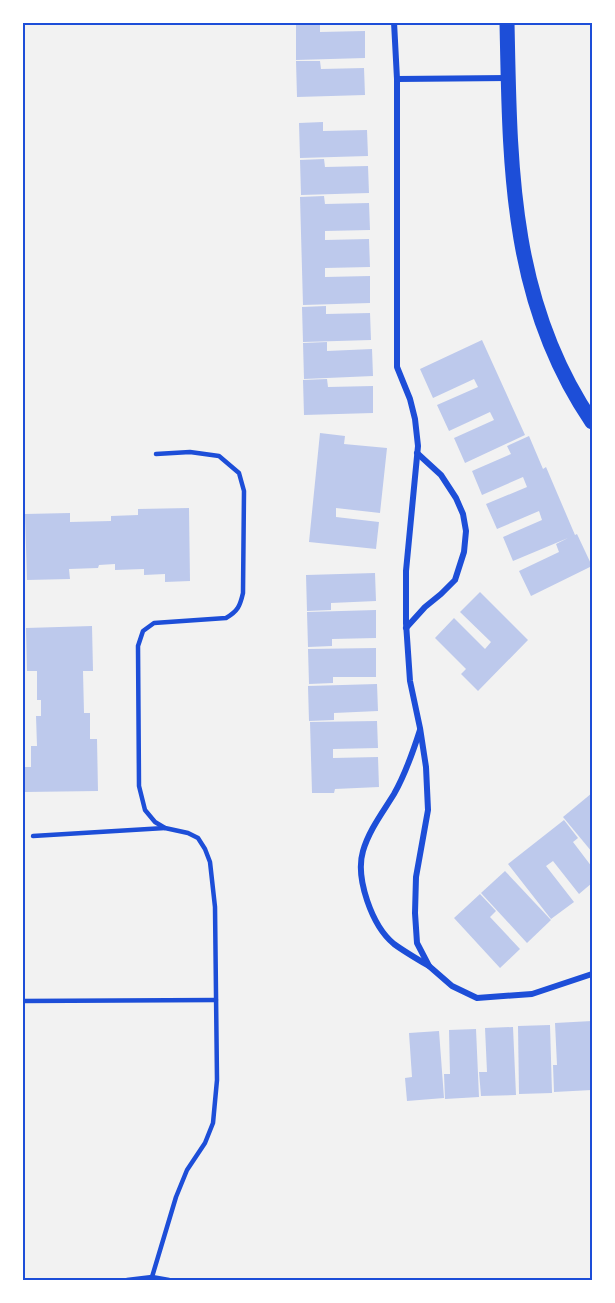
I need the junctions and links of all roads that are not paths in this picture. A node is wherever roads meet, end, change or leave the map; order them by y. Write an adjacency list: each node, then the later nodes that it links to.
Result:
1 (394, 22): 4 (street)
2 (507, 22): 3 (main road)
3 (508, 78): 4 (street); 5 (main road)
4 (396, 79): 6 (street)
5 (592, 422)
6 (417, 453): 8 (street); 8 (street)
7 (156, 454): 10 (lane)
8 (406, 628): 9 (street)
9 (420, 728): 12 (street); 12 (street)
10 (165, 828): 11 (lane); 14 (lane)
11 (33, 836)
12 (429, 966): 13 (street)
13 (592, 974)
14 (216, 1000): 15 (lane); 16 (lane)
15 (22, 1001)
16 (152, 1277): 17 (lane); 18 (lane)
17 (127, 1281)
18 (169, 1281)

